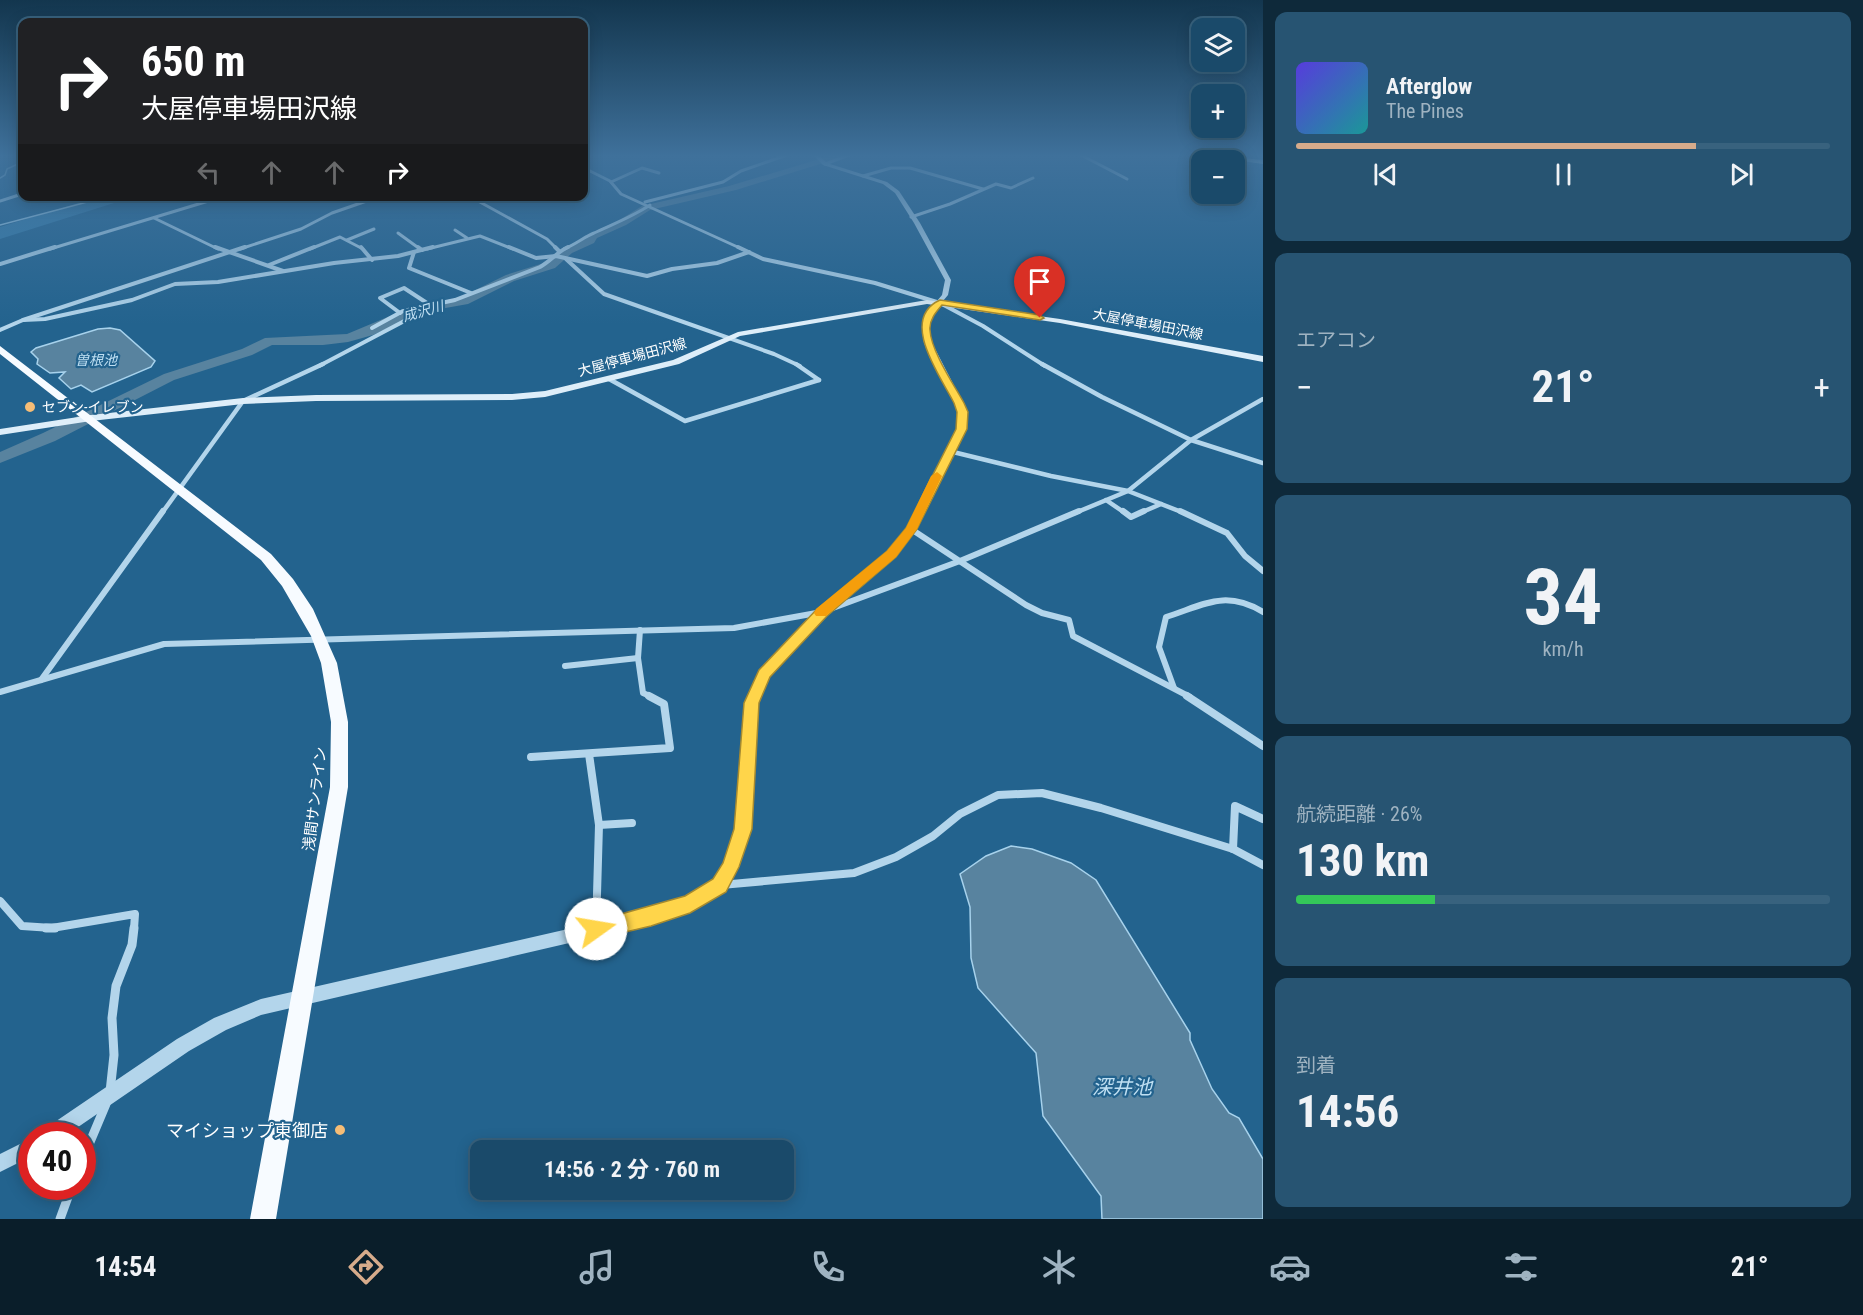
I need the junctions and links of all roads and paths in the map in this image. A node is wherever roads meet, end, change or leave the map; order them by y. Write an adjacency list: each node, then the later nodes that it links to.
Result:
1 (174, 212): 9 (street)
2 (335, 212): 19 (street)
3 (498, 212): 16 (street)
4 (640, 212): 16 (street)
5 (665, 212): 18 (street)
6 (908, 212): 8 (street)
7 (927, 212): 8 (street)
8 (912, 217): 27 (street)
9 (154, 218): 19 (street); 23 (street)
10 (374, 229): 14 (street)
11 (455, 230): 13 (street)
12 (398, 233): 15 (street)
13 (467, 238): 15 (street); 20 (street)
14 (347, 240): 22 (street); 24 (street)
15 (422, 250): 17 (street)
16 (560, 251): 20 (street)
17 (414, 252): 22 (street); 26 (street)
18 (749, 252): 21 (street); 27 (street)
19 (228, 253): 24 (street); 31 (street)
20 (558, 256): 21 (street); 26 (street)
21 (566, 259): 34 (street)
22 (372, 260): 25 (street)
23 (0, 264)
24 (269, 265): 25 (street)
25 (283, 271): 31 (street)
26 (471, 293): 28 (street)
27 (940, 303): 34 (main road, 大屋停車場田沢線); 36 (main road, 大屋停車場田沢線); 42 (street); 43 (street)
28 (430, 305): 29 (street); 30 (street)
29 (409, 312): 30 (street); 39 (street)
30 (400, 313): 32 (street)
31 (23, 320): 33 (street)
32 (372, 328)
33 (0, 330)
34 (729, 337): 37 (main road, 大屋停車場田沢線); 37 (street)
35 (0, 349): 40 (main road, 浅間サンライン)
36 (1263, 359)
37 (609, 379): 39 (main road, 大屋停車場田沢線)
38 (1263, 399): 42 (street)
39 (243, 401): 40 (main road, 大屋停車場田沢線); 45 (street)
40 (88, 417): 41 (main road, 大屋停車場田沢線); 45 (main road, 浅間サンライン)
41 (0, 432)
42 (1191, 440): 44 (street); 46 (street)
43 (949, 452): 46 (street); 49 (street)
44 (1263, 463)
45 (179, 487): 55 (main road, 浅間サンライン); 58 (street)
46 (1128, 491): 47 (street); 48 (street)
47 (1106, 500): 48 (street); 50 (street)
48 (1161, 504): 51 (street)
49 (911, 529): 50 (street); 52 (street)
50 (960, 561): 52 (street); 59 (street)
51 (1263, 571)
52 (822, 612): 54 (street); 69 (street)
53 (1263, 612): 59 (street)
54 (640, 630): 55 (street); 56 (street)
55 (321, 639): 58 (street); 72 (main road, 浅間サンライン)
56 (638, 658): 57 (street); 62 (street)
57 (565, 666)
58 (40, 680): 60 (street)
59 (1174, 688): 61 (street)
60 (0, 692)
61 (1263, 746)
62 (589, 754): 63 (street); 66 (street)
63 (531, 757)
64 (1263, 819): 67 (street)
65 (632, 823): 66 (street)
66 (599, 825): 71 (street)
67 (1233, 849): 68 (street); 69 (street)
68 (1263, 865)
69 (720, 886): 71 (street)
70 (0, 901): 73 (street)
71 (596, 929): 72 (street)
72 (301, 998): 73 (street); 80 (main road, 浅間サンライン)
73 (109, 1096): 74 (street); 75 (street)
74 (70, 1122)
75 (96, 1127)
76 (18, 1153): 77 (street)
77 (0, 1163)
78 (67, 1200): 79 (street)
79 (60, 1219)
80 (263, 1219)

